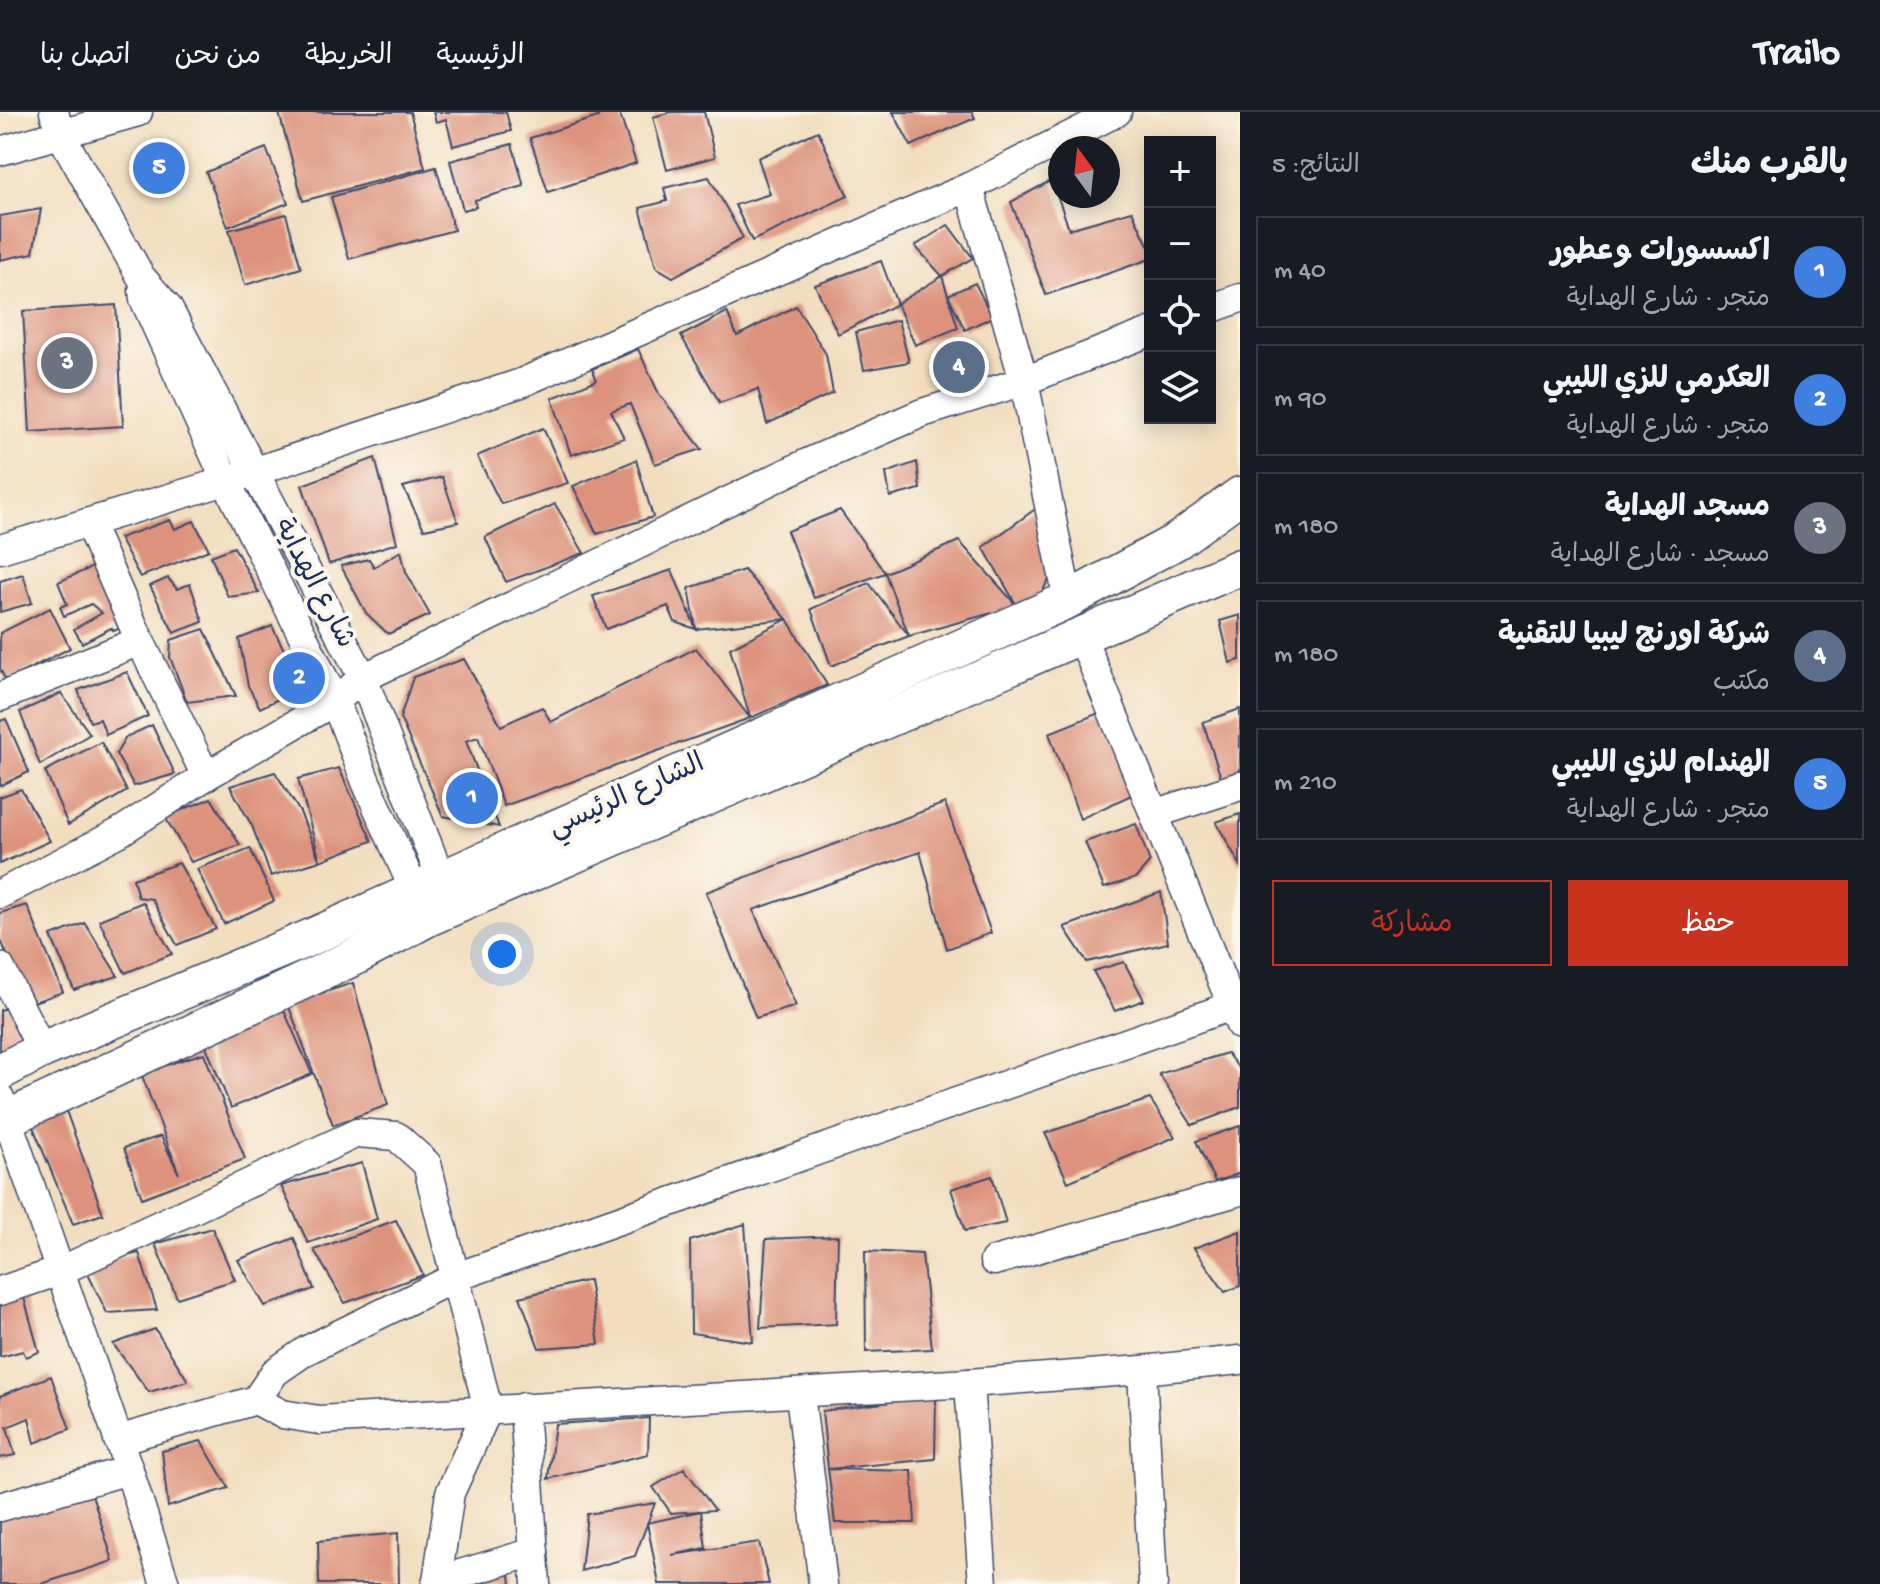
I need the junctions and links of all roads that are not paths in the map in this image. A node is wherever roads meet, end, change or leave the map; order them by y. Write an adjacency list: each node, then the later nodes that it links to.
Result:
1 (138, 112): 3 (street)
2 (1117, 112): 5 (street)
3 (57, 122): 4 (street); 10 (street, شارع الهداية)
4 (0, 151)
5 (969, 187): 9 (street); 10 (street)
6 (1240, 298): 7 (street)
7 (1216, 307)
8 (1144, 334): 9 (street)
9 (1024, 381): 15 (street); 18 (street)
10 (239, 477): 12 (street); 18 (street, شارع الهداية); 20 (street, شارع الهداية)
11 (1240, 495): 15 (street, الشارع الرئيسي)
12 (89, 524): 13 (street); 17 (street)
13 (0, 549)
14 (1240, 567): 16 (street, الشارع الرئيسي)
15 (1068, 600): 25 (street, الشارع الرئيسي)
16 (1081, 635): 23 (street); 25 (street, الشارع الرئيسي)
17 (140, 641): 19 (street); 21 (street)
18 (363, 678): 20 (street); 25 (street, شارع الهداية)
19 (0, 697)
20 (335, 701): 21 (street); 25 (street, شارع الهداية)
21 (206, 776): 24 (street)
22 (1240, 786): 23 (street)
23 (1154, 814): 27 (street)
24 (0, 894)
25 (436, 898): 28 (street, الشارع الرئيسي); 30 (street, الشارع الرئيسي)
26 (0, 967): 28 (street)
27 (1237, 1012): 34 (street)
28 (42, 1050): 29 (street, الشارع الرئيسي)
29 (0, 1072)
30 (3, 1113): 33 (street)
31 (1240, 1191): 32 (street)
32 (994, 1261)
33 (60, 1271): 34 (street); 35 (street); 43 (street)
34 (456, 1277): 40 (street); 42 (street)
35 (0, 1291)
36 (1240, 1360): 37 (street)
37 (1142, 1370): 38 (street); 52 (street)
38 (969, 1383): 39 (street); 51 (street)
39 (800, 1394): 41 (street); 50 (street)
40 (256, 1400): 42 (street); 43 (street)
41 (524, 1407): 42 (street); 46 (street)
42 (488, 1409): 47 (street)
43 (118, 1440): 44 (street)
44 (129, 1470): 45 (street); 48 (street)
45 (0, 1507)
46 (534, 1552): 47 (street); 49 (street)
47 (437, 1583)
48 (165, 1584)
49 (536, 1584)
50 (823, 1584)
51 (983, 1584)
52 (1153, 1584)

